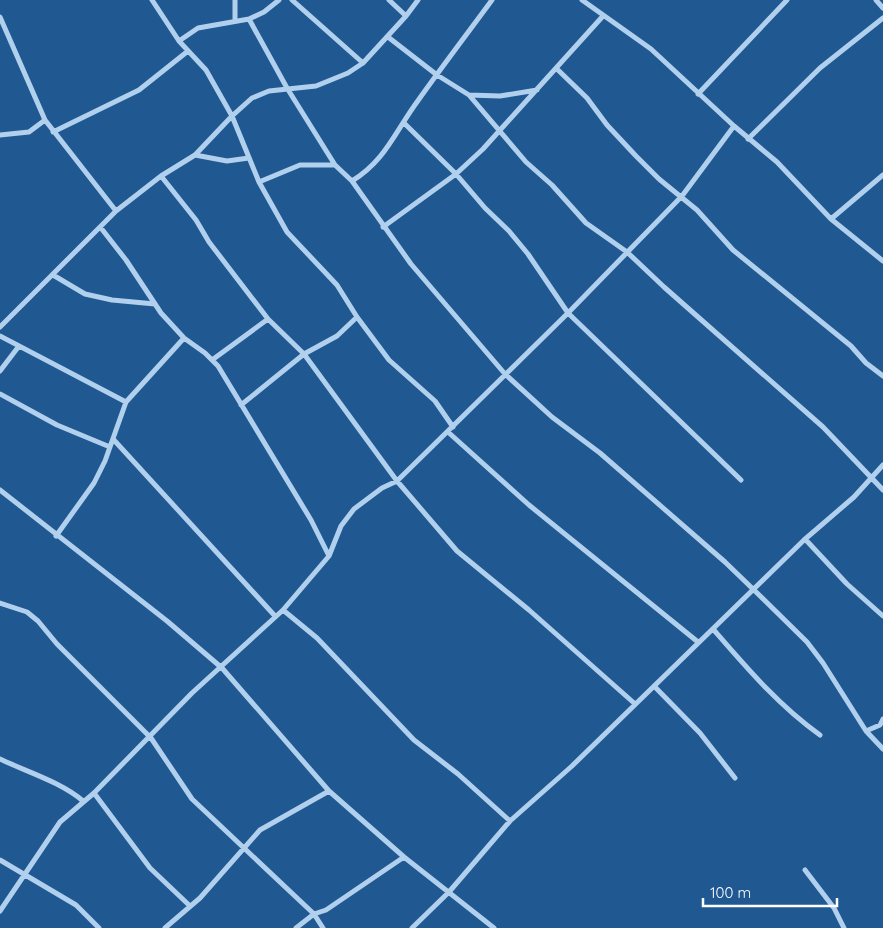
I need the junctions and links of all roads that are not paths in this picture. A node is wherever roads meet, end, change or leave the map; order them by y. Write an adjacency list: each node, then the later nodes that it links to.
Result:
1 (152, 0): 19 (street)
2 (235, 0): 17 (street)
3 (279, 0): 16 (street)
4 (292, 0): 21 (street)
5 (389, 0): 12 (street)
6 (418, 0): 12 (street)
7 (492, 0): 23 (street)
8 (582, 0): 13 (street)
9 (787, 0): 26 (street)
10 (876, 0): 11 (street)
11 (883, 8)
12 (406, 16): 18 (street)
13 (603, 16): 22 (street); 26 (street)
14 (0, 18): 29 (street)
15 (883, 18): 35 (street)
16 (248, 19): 17 (street); 24 (street)
17 (235, 20): 19 (street)
18 (388, 37): 21 (street); 23 (street)
19 (179, 40): 20 (street)
20 (188, 51): 28 (street); 32 (street)
21 (363, 63): 24 (street)
22 (557, 69): 25 (street); 44 (street)
23 (437, 74): 27 (street); 30 (street)
24 (287, 88): 28 (street); 38 (street)
25 (538, 90): 27 (street); 33 (street)
26 (698, 94): 31 (street)
27 (468, 95): 33 (street)
28 (232, 116): 36 (street); 37 (street)
29 (45, 120): 32 (street); 34 (street)
30 (404, 123): 39 (street); 42 (street)
31 (734, 126): 35 (street); 44 (street)
32 (54, 132): 45 (street)
33 (500, 132): 39 (street); 49 (street)
34 (0, 135)
35 (748, 139): 46 (street)
36 (195, 155): 37 (street); 41 (street)
37 (249, 158): 43 (street)
38 (335, 165): 42 (street); 43 (street)
39 (456, 174): 47 (street); 53 (street)
40 (883, 175): 46 (street)
41 (161, 176): 45 (street); 55 (street)
42 (352, 180): 47 (street)
43 (258, 182): 54 (street)
44 (682, 196): 49 (street); 64 (street)
45 (116, 211): 48 (street)
46 (831, 219): 50 (street)
47 (383, 227): 63 (street)
48 (101, 228): 51 (street); 52 (street)
49 (627, 252): 53 (street); 73 (street)
50 (883, 261)
51 (53, 275): 52 (street); 56 (street)
52 (155, 304): 58 (street)
53 (568, 313): 63 (street); 74 (street)
54 (357, 317): 60 (street); 68 (street)
55 (268, 319): 60 (street); 61 (street)
56 (0, 327)
57 (0, 336): 59 (street)
58 (184, 338): 61 (street); 66 (street)
59 (19, 346): 62 (street); 66 (street)
60 (304, 354): 67 (street); 75 (street)
61 (212, 360): 67 (street)
62 (0, 370)
63 (505, 374): 68 (street); 81 (street)
64 (883, 376)
65 (0, 394): 71 (street)
66 (126, 402): 70 (street)
67 (241, 405): 80 (street)
68 (453, 427): 69 (street)
69 (448, 432): 75 (street); 87 (street)
70 (113, 439): 71 (street); 84 (street)
71 (110, 447): 78 (street)
72 (883, 465): 73 (street)
73 (871, 476): 77 (street); 79 (street)
74 (741, 480)
75 (396, 481): 80 (street); 90 (street)
76 (0, 490): 78 (street)
77 (883, 490)
78 (56, 536): 88 (street)
79 (805, 539): 81 (street); 85 (street)
80 (328, 556): 83 (street)
81 (754, 590): 86 (street); 92 (street)
82 (0, 603): 94 (street)
83 (283, 610): 84 (street); 101 (street)
84 (276, 616): 88 (street)
85 (883, 616)
86 (713, 629): 87 (street); 93 (street)
87 (698, 642): 89 (street)
88 (222, 668): 94 (street); 98 (street)
89 (654, 686): 90 (street); 97 (street)
90 (634, 703): 101 (street)
91 (883, 719): 92 (street)
92 (866, 731): 95 (street)
93 (820, 735)
94 (151, 738): 99 (street); 102 (street)
95 (883, 749)
96 (0, 759): 100 (street)
97 (735, 778)
98 (329, 791): 102 (street); 103 (street)
99 (94, 793): 100 (street); 108 (street)
100 (83, 801): 106 (street)
101 (510, 822): 107 (street)
102 (244, 847): 108 (street); 110 (street)
103 (404, 857): 107 (street); 110 (street)
104 (0, 860): 106 (street)
105 (805, 870): 117 (street)
106 (24, 874): 109 (street); 111 (street)
107 (448, 892): 115 (street); 116 (street)
108 (190, 906): 112 (street)
109 (0, 911)
110 (314, 914): 113 (street); 114 (street)
111 (99, 928)
112 (165, 928)
113 (296, 928)
114 (323, 928)
115 (412, 928)
116 (494, 928)
117 (844, 928)

